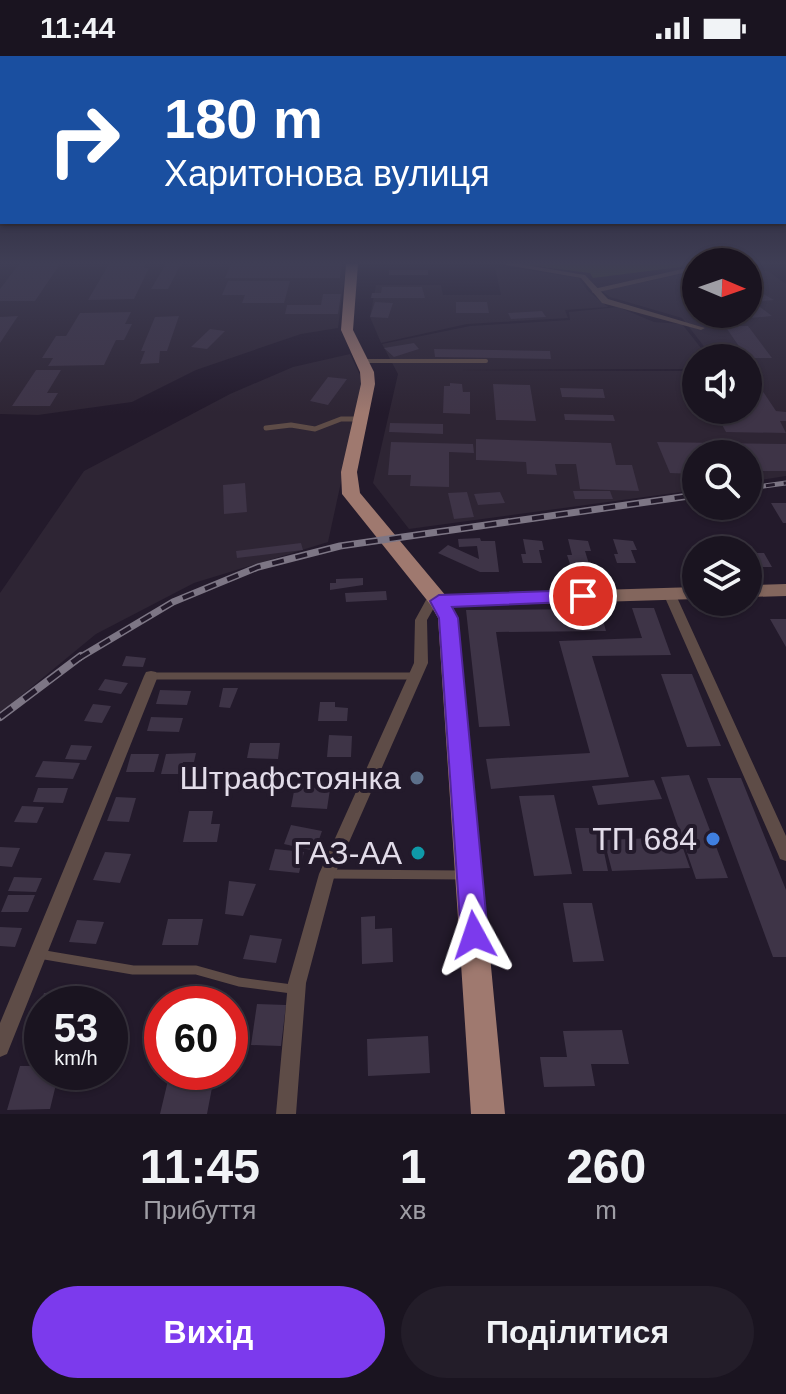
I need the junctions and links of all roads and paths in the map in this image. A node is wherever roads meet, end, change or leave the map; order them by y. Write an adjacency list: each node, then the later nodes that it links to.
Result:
1 (348, 313): 4 (main road)
2 (649, 313): 3 (street)
3 (682, 323)
4 (361, 361): 5 (lane); 6 (main road)
5 (486, 361)
6 (360, 419): 7 (lane); 12 (main road)
7 (266, 428)
8 (786, 590): 9 (street)
9 (762, 591)
10 (669, 593): 11 (street); 12 (street); 15 (street)
11 (682, 593)
12 (439, 601): 14 (street); 17 (main road)
13 (151, 676): 14 (lane); 18 (street)
14 (416, 676): 16 (street)
15 (786, 854)
16 (327, 874): 17 (lane); 19 (street)
17 (469, 875): 22 (main road)
18 (39, 954): 19 (lane); 20 (street)
19 (297, 990): 21 (street)
20 (0, 1047)
21 (286, 1114)
22 (488, 1114)

